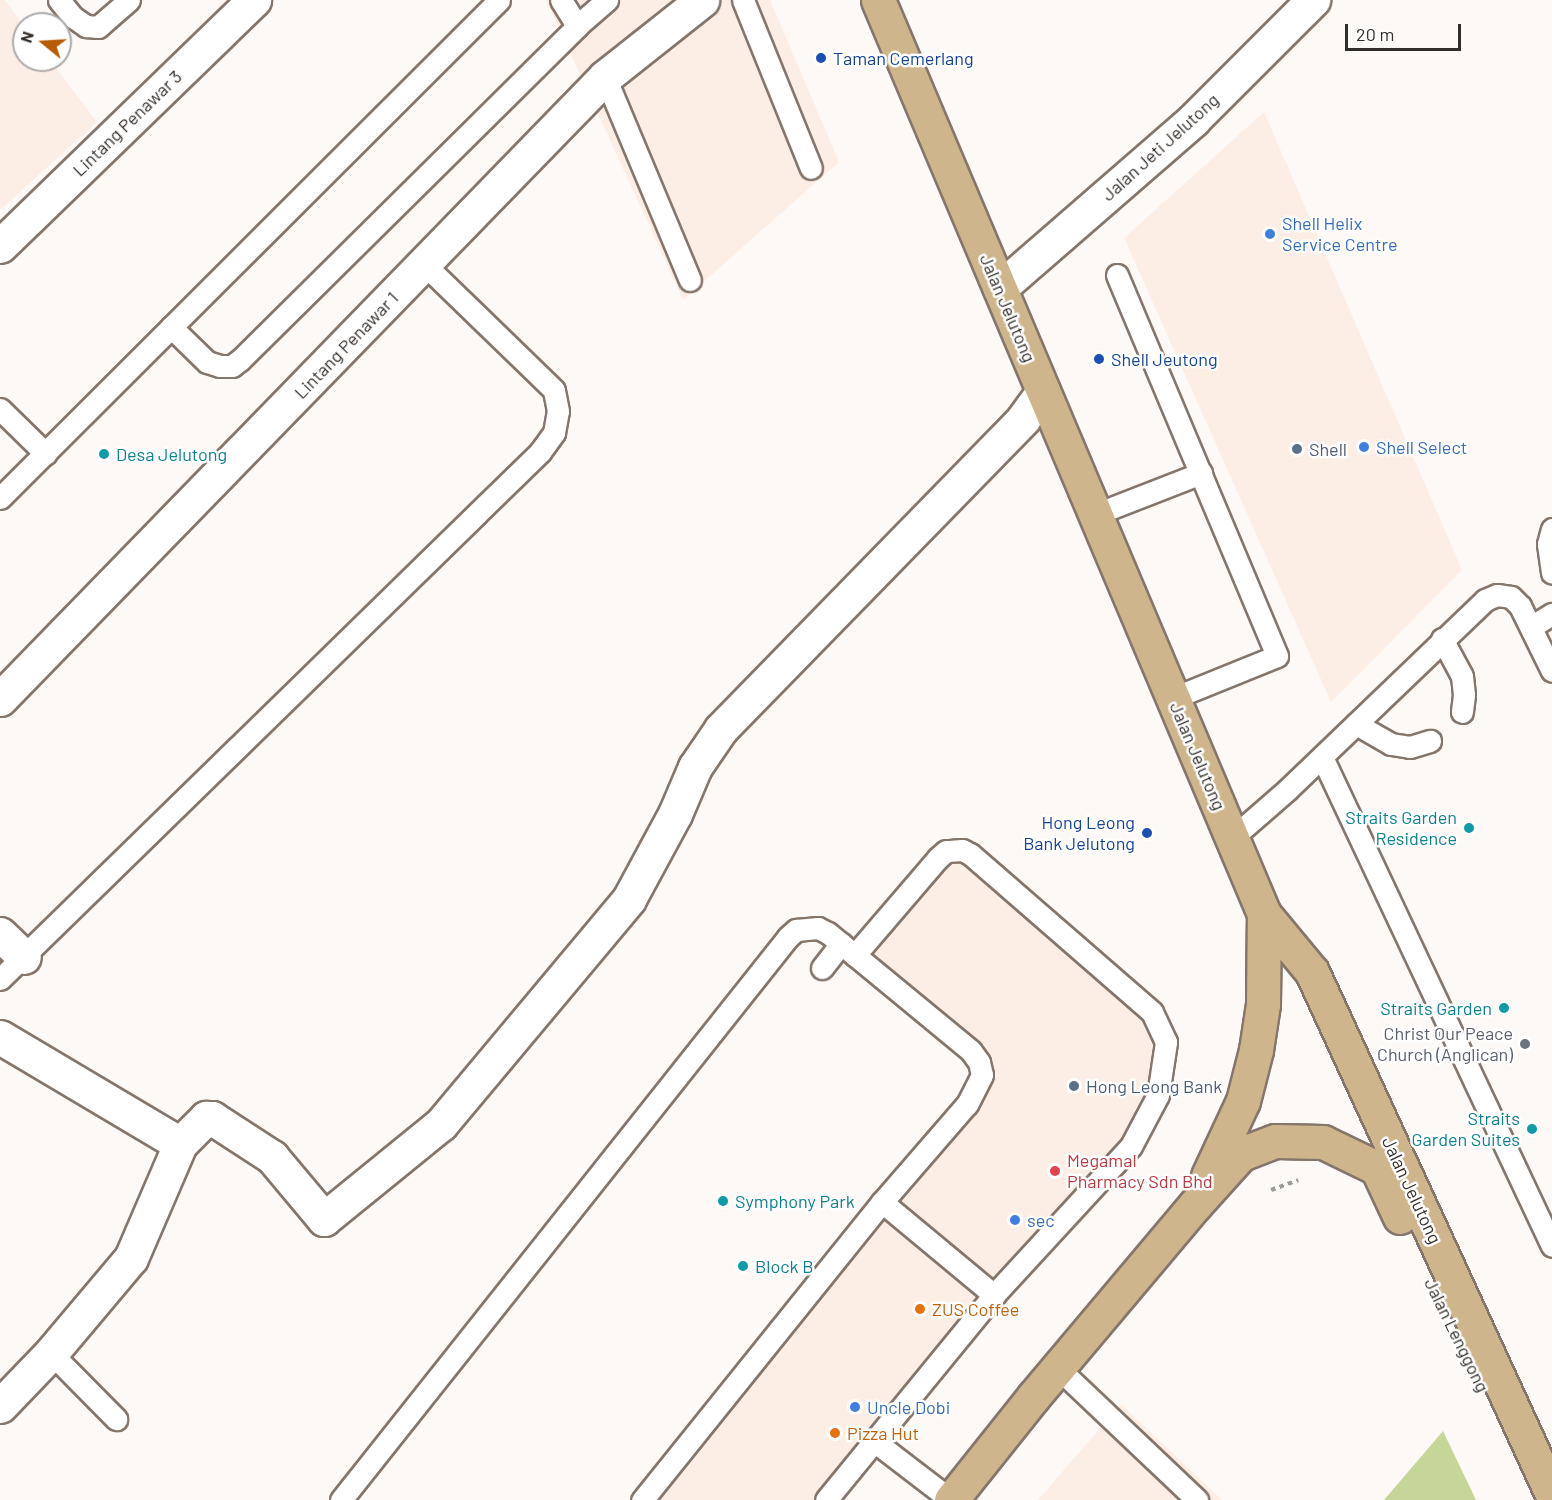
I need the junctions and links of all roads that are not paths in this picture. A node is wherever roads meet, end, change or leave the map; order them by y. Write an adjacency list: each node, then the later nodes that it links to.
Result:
1 (59, 0): 2 (lane)
2 (129, 0)
3 (254, 0): 14 (street, Lintang Penawar 3)
4 (499, 0): 19 (lane)
5 (561, 0): 11 (lane)
6 (607, 0): 11 (lane)
7 (702, 0): 12 (street, Lintang Penawar 1)
8 (743, 0): 13 (lane)
9 (878, 0): 18 (main road, Jalan Jelutong)
10 (1313, 0): 18 (street, Jalan Jeti Jelutong)
11 (577, 26): 19 (lane)
12 (605, 77): 15 (street, Lintang Penawar 1); 17 (lane)
13 (811, 168)
14 (0, 246)
15 (425, 265): 33 (street, Lintang Penawar 1); 42 (lane)
16 (1117, 275): 23 (lane)
17 (690, 280)
18 (1000, 288): 20 (main road, Jalan Jelutong)
19 (171, 327): 22 (lane)
20 (1043, 391): 25 (main road, Jalan Jelutong); 46 (street)
21 (0, 409): 22 (lane)
22 (46, 454): 24 (lane)
23 (1201, 473): 25 (lane); 32 (lane)
24 (0, 498)
25 (1096, 514): 32 (main road, Jalan Jelutong)
26 (1552, 529): 27 (lane)
27 (1552, 573)
28 (1552, 614): 29 (lane)
29 (1531, 627): 30 (lane); 31 (lane)
30 (1442, 639): 34 (lane); 35 (lane)
31 (1552, 671)
32 (1173, 698): 38 (main road, Jalan Jelutong)
33 (0, 699)
34 (1462, 712)
35 (1356, 724): 36 (lane); 37 (lane)
36 (1430, 741)
37 (1322, 758): 38 (lane); 49 (lane)
38 (1232, 838): 39 (main road, Jalan Jelutong)
39 (1264, 914): 48 (main road, Jalan Lenggong); 56 (main road, Jalan Jelutong)
40 (0, 934): 42 (street)
41 (848, 950): 43 (lane); 47 (lane); 50 (lane); 57 (lane)
42 (24, 957): 44 (lane)
43 (822, 968)
44 (0, 979)
45 (0, 1037): 46 (street)
46 (180, 1144): 51 (street)
47 (882, 1202): 50 (lane); 58 (lane)
48 (1194, 1205): 52 (main road, Jalan Lenggong); 56 (main road, Jalan Lenggong)
49 (1552, 1246)
50 (994, 1294): 55 (lane)
51 (51, 1353): 53 (street); 54 (lane)
52 (1058, 1368): 60 (main road, Jalan Lenggong); 61 (lane)
53 (0, 1406)
54 (116, 1419)
55 (874, 1441): 59 (lane); 60 (lane)
56 (1545, 1482)
57 (341, 1500)
58 (642, 1500)
59 (826, 1500)
60 (951, 1500)
61 (1197, 1500)

